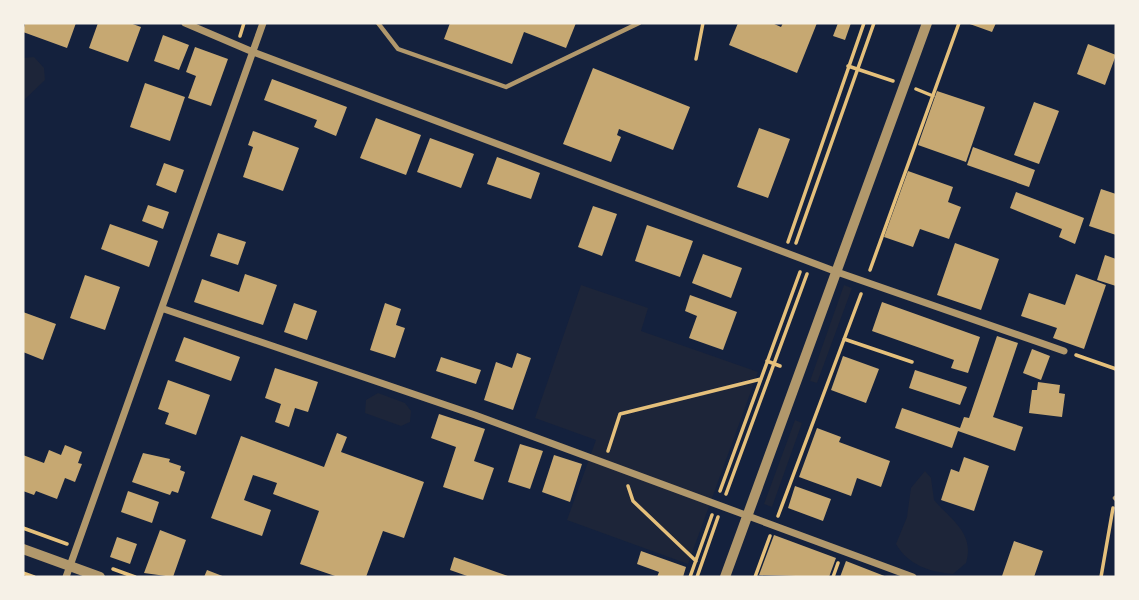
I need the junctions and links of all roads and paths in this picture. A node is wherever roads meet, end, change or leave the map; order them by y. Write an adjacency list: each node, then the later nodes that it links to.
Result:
1 (185, 23): 10 (street)
2 (263, 23): 10 (street)
3 (378, 23): 4 (lane)
4 (639, 23)
5 (703, 23): 11 (path)
6 (864, 23): 12 (path)
7 (874, 23): 12 (path)
8 (927, 23): 14 (street)
9 (959, 23): 15 (path)
10 (253, 52): 12 (street); 16 (street)
11 (695, 59)
12 (788, 254): 13 (street)
13 (808, 261): 14 (street); 19 (path); 21 (path)
14 (837, 272): 15 (street); 29 (street)
15 (866, 282): 17 (path); 18 (street)
16 (163, 309): 25 (street); 33 (street)
17 (845, 339): 20 (path); 30 (path)
18 (1065, 351): 23 (path)
19 (767, 361): 21 (path); 24 (path)
20 (912, 362)
21 (774, 364): 22 (path); 28 (path)
22 (780, 366)
23 (1116, 369)
24 (761, 379): 25 (path); 28 (path)
25 (604, 463): 26 (street)
26 (624, 470): 28 (street); 32 (path)
27 (1115, 498): 42 (path)
28 (719, 504): 29 (street); 32 (path); 38 (path)
29 (747, 515): 30 (street); 39 (street)
30 (774, 525): 40 (path); 41 (street)
31 (23, 549): 33 (street)
32 (696, 561): 37 (path)
33 (68, 572): 36 (street)
34 (23, 573): 35 (path)
35 (34, 577)
36 (100, 577)
37 (690, 577)
38 (697, 577)
39 (725, 577)
40 (755, 577)
41 (913, 577)
42 (1101, 577)

